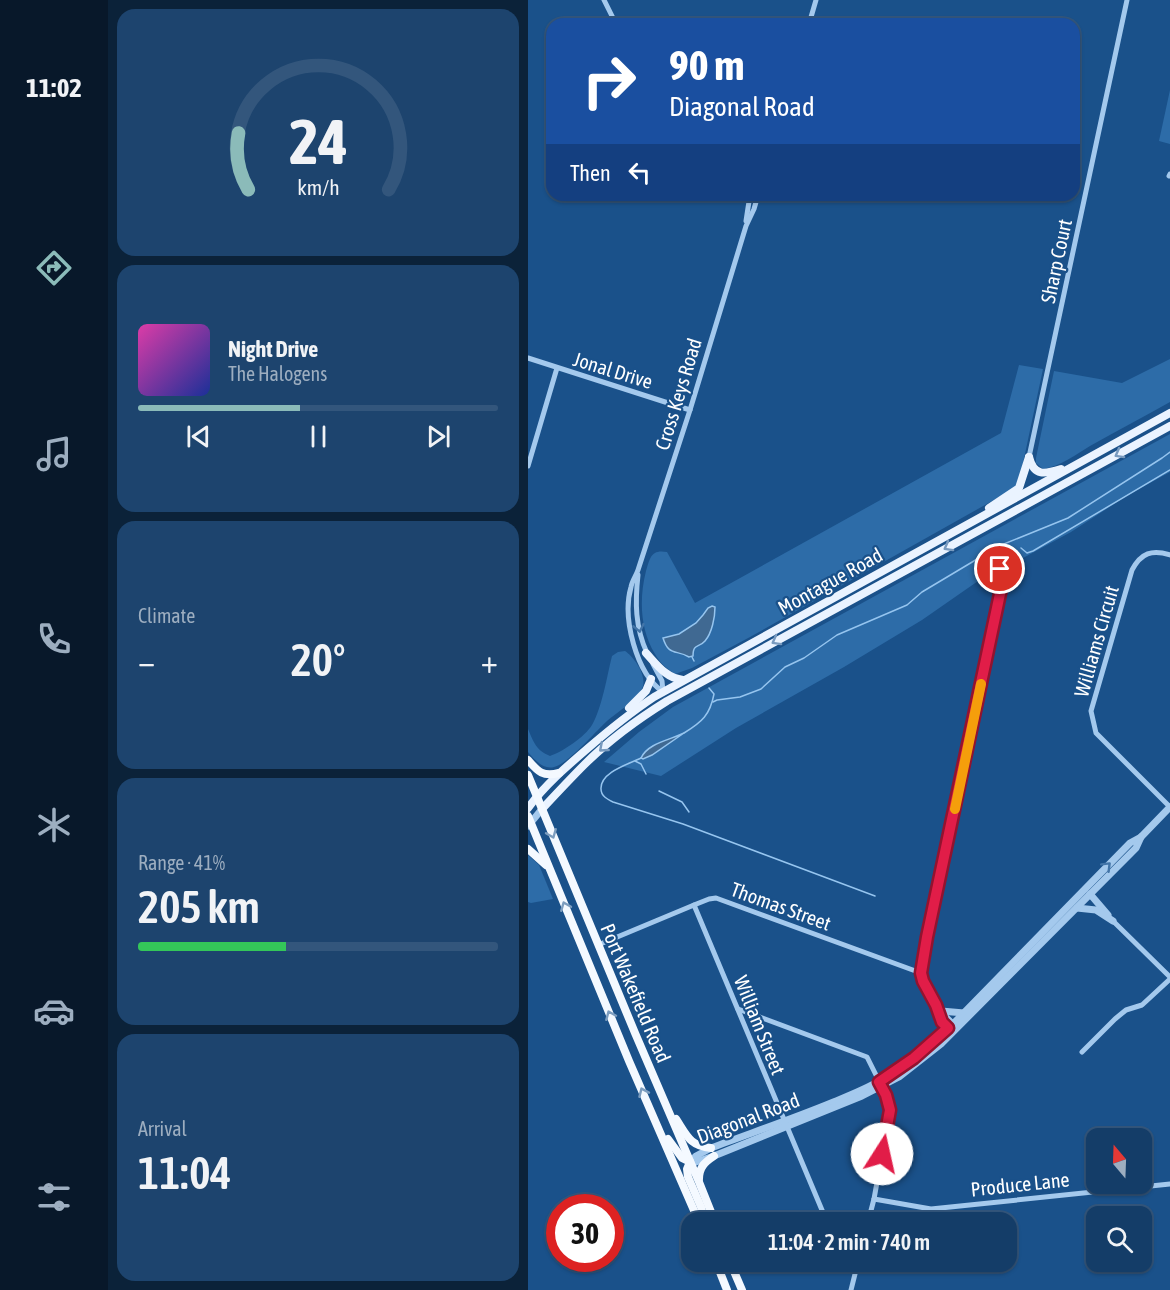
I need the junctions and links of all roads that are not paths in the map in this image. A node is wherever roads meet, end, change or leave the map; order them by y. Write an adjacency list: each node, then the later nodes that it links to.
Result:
1 (604, 0): 4 (street)
2 (816, 0): 5 (street)
3 (1127, 0): 14 (street, Sharp Court)
4 (613, 18)
5 (811, 18)
6 (749, 201): 8 (street, Cross Keys Road)
7 (756, 201): 8 (street, Cross Keys Road)
8 (746, 226): 11 (street, Cross Keys Road)
9 (528, 358): 10 (street, Jonal Drive)
10 (557, 368): 11 (street, Jonal Drive); 16 (street)
11 (690, 410): 20 (street, Cross Keys Road)
12 (1170, 413): 15 (main road, Montague Road)
13 (1170, 426): 22 (main road, Montague Road, one-way to 22)
14 (1029, 457): 15 (main road); 17 (main road)
15 (1082, 461): 17 (main road, Montague Road)
16 (528, 466)
17 (971, 522): 24 (main road, Montague Road)
18 (1170, 555): 32 (street, Williams Circuit)
19 (1000, 569): 46 (street)
20 (638, 570): 21 (street, Cross Keys Road, one-way to 21); 23 (street, Cross Keys Road)
21 (646, 653): 24 (main road); 25 (street, Cross Keys Road)
22 (722, 671): 25 (main road); 26 (main road, Montague Road)
23 (651, 679): 25 (street, Cross Keys Road); 27 (main road)
24 (682, 680): 25 (main road, Montague Road)
25 (663, 692): 26 (main road); 27 (main road, Montague Road)
26 (640, 719): 34 (main road, Montague Road, one-way to 34)
27 (595, 742): 29 (main road, Montague Road)
28 (528, 760): 29 (highway)
29 (559, 773): 31 (main road, Montague Road)
30 (528, 775): 31 (highway, Port Wakefield Road)
31 (537, 796): 33 (main road, Montague Road); 34 (highway, Port Wakefield Road)
32 (1170, 807): 36 (street, Diagonal Road)
33 (528, 808)
34 (542, 809): 35 (street); 44 (highway, Port Wakefield Road, one-way to 44)
35 (529, 821): 38 (highway, Port Wakefield Road)
36 (1141, 837): 39 (street, Diagonal Road); 40 (street, Diagonal Road, one-way to 36)
37 (528, 849): 38 (highway)
38 (550, 869): 45 (highway, Port Wakefield Road, one-way to 38)
39 (1090, 894): 40 (street); 42 (street, Diagonal Road); 43 (street)
40 (1073, 900): 51 (street, Diagonal Road)
41 (694, 905): 44 (street, Thomas Street); 46 (street, Thomas Street); 50 (street, William Street)
42 (1077, 908): 43 (street); 52 (street, Diagonal Road)
43 (1113, 921): 47 (street)
44 (598, 945): 45 (highway); 49 (highway, Port Wakefield Road)
45 (590, 969): 53 (highway, Port Wakefield Road, one-way to 45)
46 (921, 973): 48 (street)
47 (1170, 978): 54 (street)
48 (939, 1008): 51 (street); 52 (street)
49 (625, 1009): 53 (highway); 56 (highway, Port Wakefield Road)
50 (738, 1009): 55 (street); 58 (street, William Street)
51 (964, 1013): 52 (street, Diagonal Road)
52 (953, 1028): 55 (street, Diagonal Road)
53 (617, 1033): 57 (highway, Port Wakefield Road, one-way to 53)
54 (1082, 1052)
55 (880, 1084): 58 (street, Diagonal Road); 63 (street)
56 (660, 1093): 59 (highway); 60 (highway, Port Wakefield Road)
57 (657, 1124): 60 (highway); 64 (highway, Port Wakefield Road)
58 (785, 1124): 59 (street, Diagonal Road); 67 (street, William Street)
59 (713, 1152): 60 (street, Diagonal Road); 61 (highway)
60 (690, 1162): 61 (highway, Port Wakefield Road); 65 (highway)
61 (699, 1182): 66 (highway, Port Wakefield Road)
62 (1170, 1184): 63 (street, Produce Lane)
63 (874, 1199): 68 (street)
64 (695, 1212)
65 (702, 1212)
66 (711, 1212)
67 (822, 1212)
68 (871, 1212)
69 (720, 1272): 72 (highway)
70 (734, 1272): 73 (highway)
71 (856, 1272): 74 (street)
72 (728, 1290)
73 (742, 1290)
74 (851, 1290)

